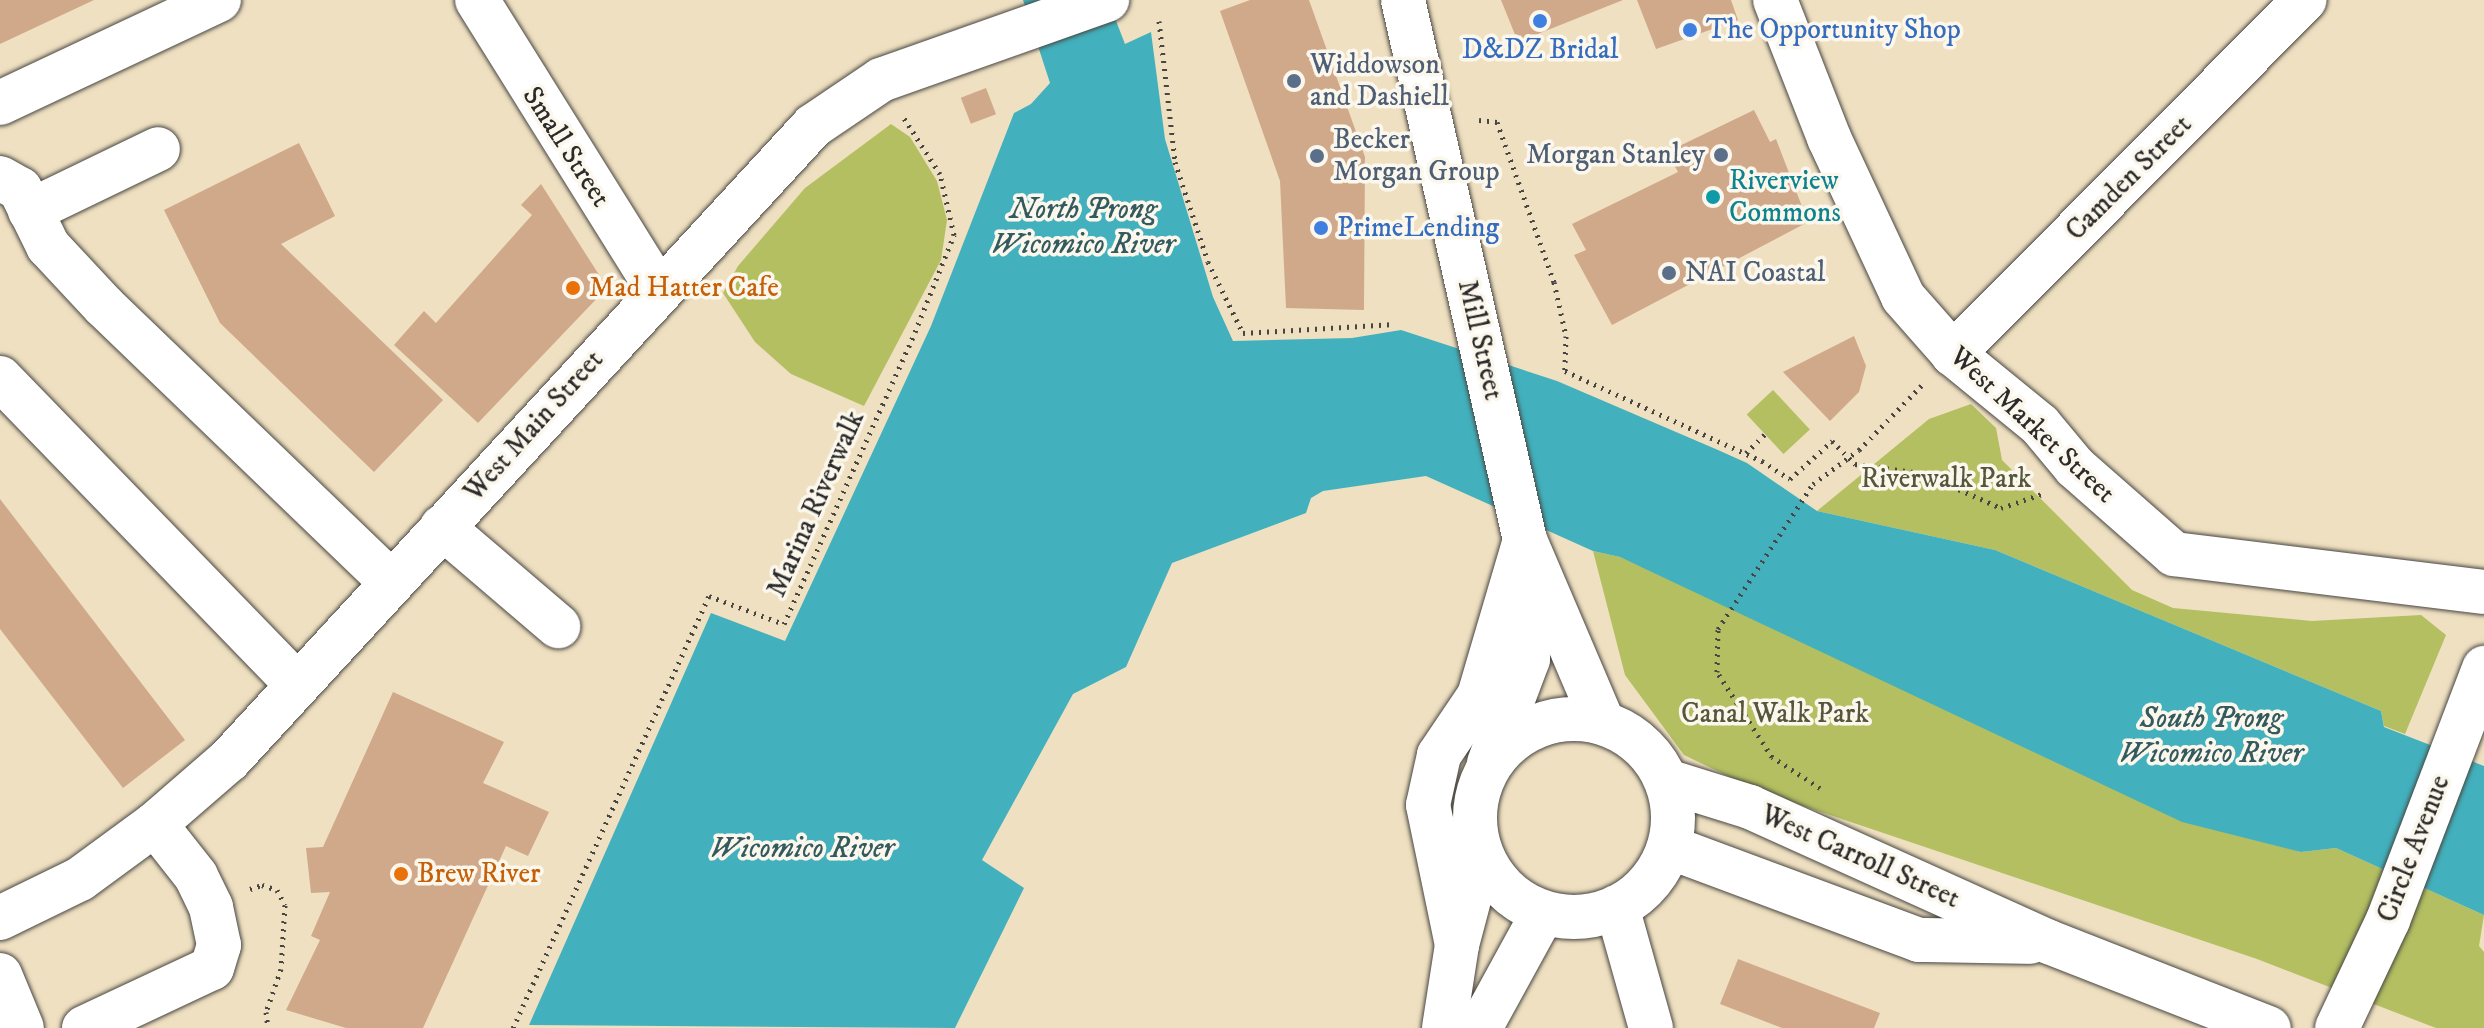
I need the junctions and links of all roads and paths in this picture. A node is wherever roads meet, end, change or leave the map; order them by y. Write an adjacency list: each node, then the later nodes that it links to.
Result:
1 (219, 0): 8 (street)
2 (477, 0): 14 (street, Small Street)
3 (1107, 0): 14 (street, West Main Street)
4 (1403, 0): 23 (street, Mill Street)
5 (1775, 0): 16 (street, West Market Street)
6 (2304, 0): 16 (street, Camden Street)
7 (1159, 21): 15 (path)
8 (0, 103)
9 (901, 114): 46 (path, Marina Riverwalk)
10 (1479, 120): 19 (path)
11 (158, 149): 13 (street)
12 (0, 178): 13 (street)
13 (30, 211): 24 (street)
14 (659, 291): 22 (street, West Main Street)
15 (1395, 324)
16 (1953, 354): 20 (path); 25 (street, West Market Street)
17 (0, 378): 28 (street)
18 (1765, 434): 19 (path)
19 (1746, 453): 20 (path)
20 (1849, 458): 21 (path); 30 (path)
21 (2043, 494)
22 (442, 527): 24 (street, West Main Street); 26 (street)
23 (1523, 531): 29 (street, Mill Street); 31 (street, Mill Street); 41 (street)
24 (391, 582): 28 (street, West Main Street)
25 (2484, 592)
26 (558, 626)
27 (2484, 668): 51 (street, Circle Avenue)
28 (297, 685): 33 (street, West Main Street)
29 (1603, 723): 31 (street); 32 (street)
30 (1772, 757)
31 (1487, 769): 35 (street)
32 (1667, 781): 34 (street); 40 (street, West Carroll Street)
33 (155, 824): 36 (street); 39 (street, West Main Street)
34 (1669, 847): 37 (street); 40 (street, West Carroll Street)
35 (1481, 854): 38 (street); 41 (street)
36 (211, 907): 44 (street); 45 (path)
37 (1617, 907): 38 (street); 49 (street)
38 (1543, 913): 48 (street)
39 (0, 918)
40 (2049, 942): 50 (street, West Carroll Street)
41 (1457, 945): 47 (street)
42 (0, 975): 43 (street)
43 (22, 1028)
44 (84, 1028)
45 (268, 1028)
46 (513, 1028)
47 (1444, 1028)
48 (1480, 1028)
49 (1651, 1028)
50 (2269, 1028)
51 (2337, 1028)

